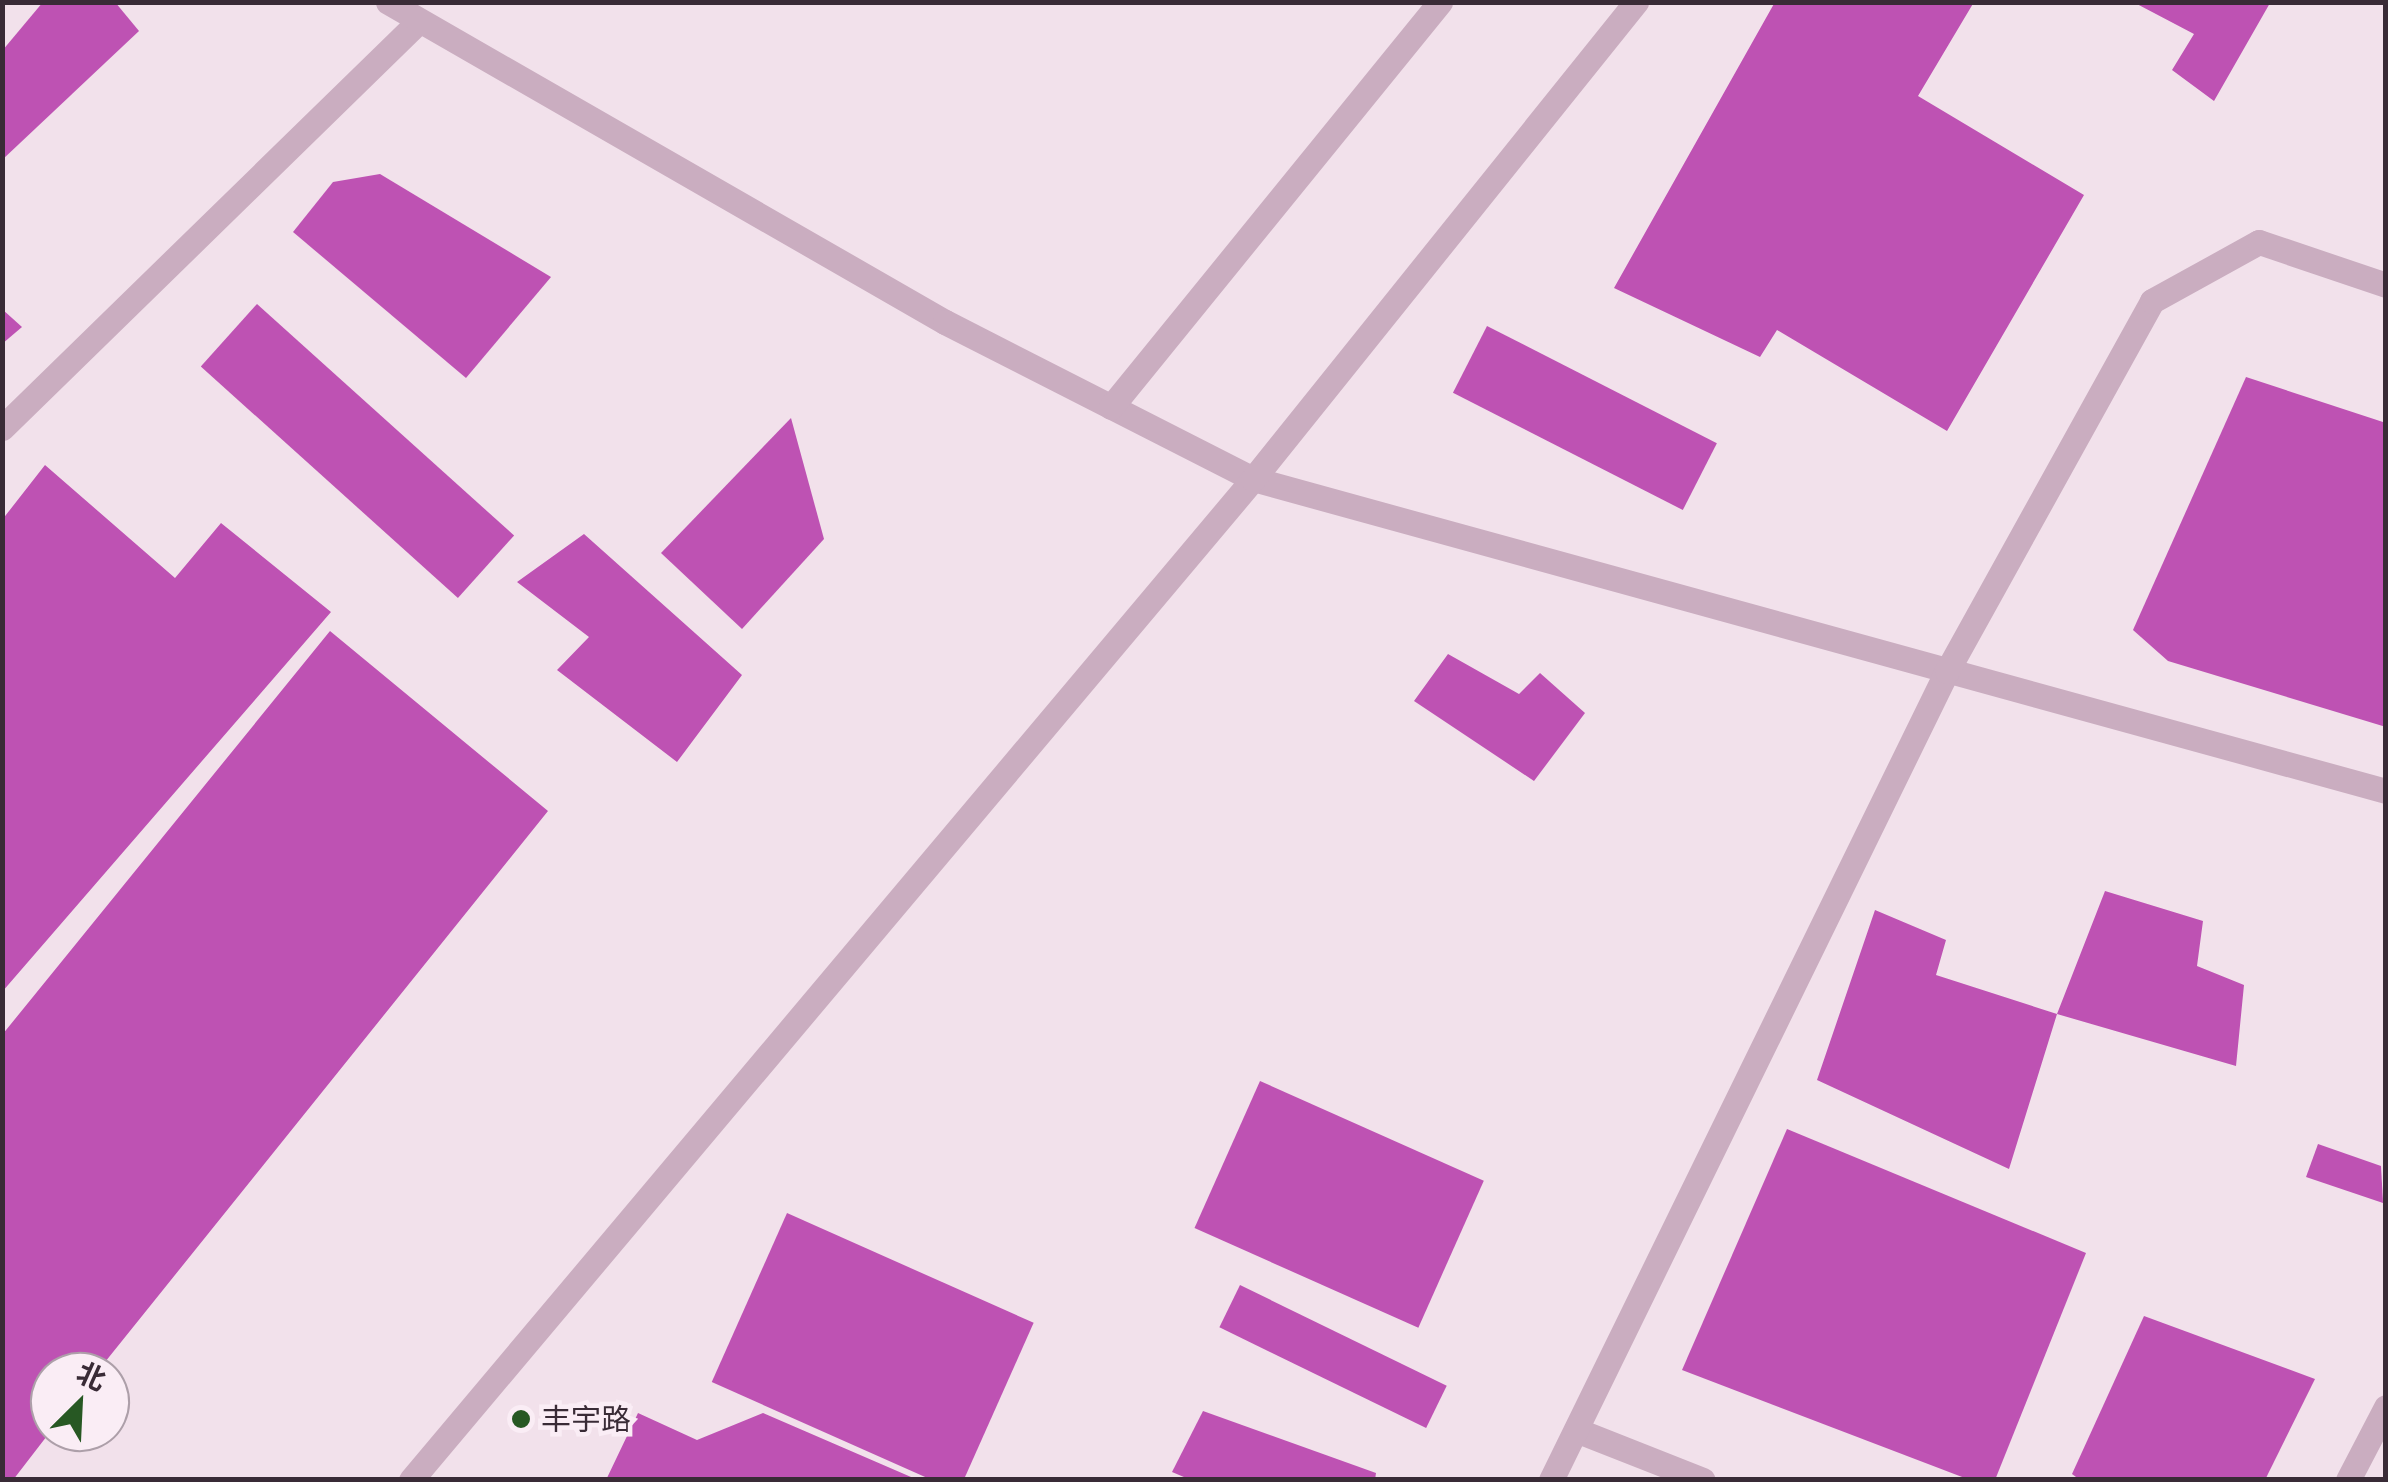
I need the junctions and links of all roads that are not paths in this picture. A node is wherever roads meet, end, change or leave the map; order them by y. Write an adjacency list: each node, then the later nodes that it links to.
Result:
1 (388, 2): 4 (street)
2 (1440, 2): 6 (street)
3 (1636, 2): 8 (street)
4 (417, 23): 6 (street); 7 (street)
5 (2386, 285): 9 (street)
6 (1111, 407): 8 (street)
7 (2, 428)
8 (1253, 479): 9 (street); 13 (street)
9 (1947, 670): 10 (street); 12 (street)
10 (2386, 792)
11 (2386, 1407): 16 (street)
12 (1576, 1430): 14 (street); 15 (street)
13 (411, 1480)
14 (1551, 1480)
15 (1703, 1480)
16 (2348, 1480)

